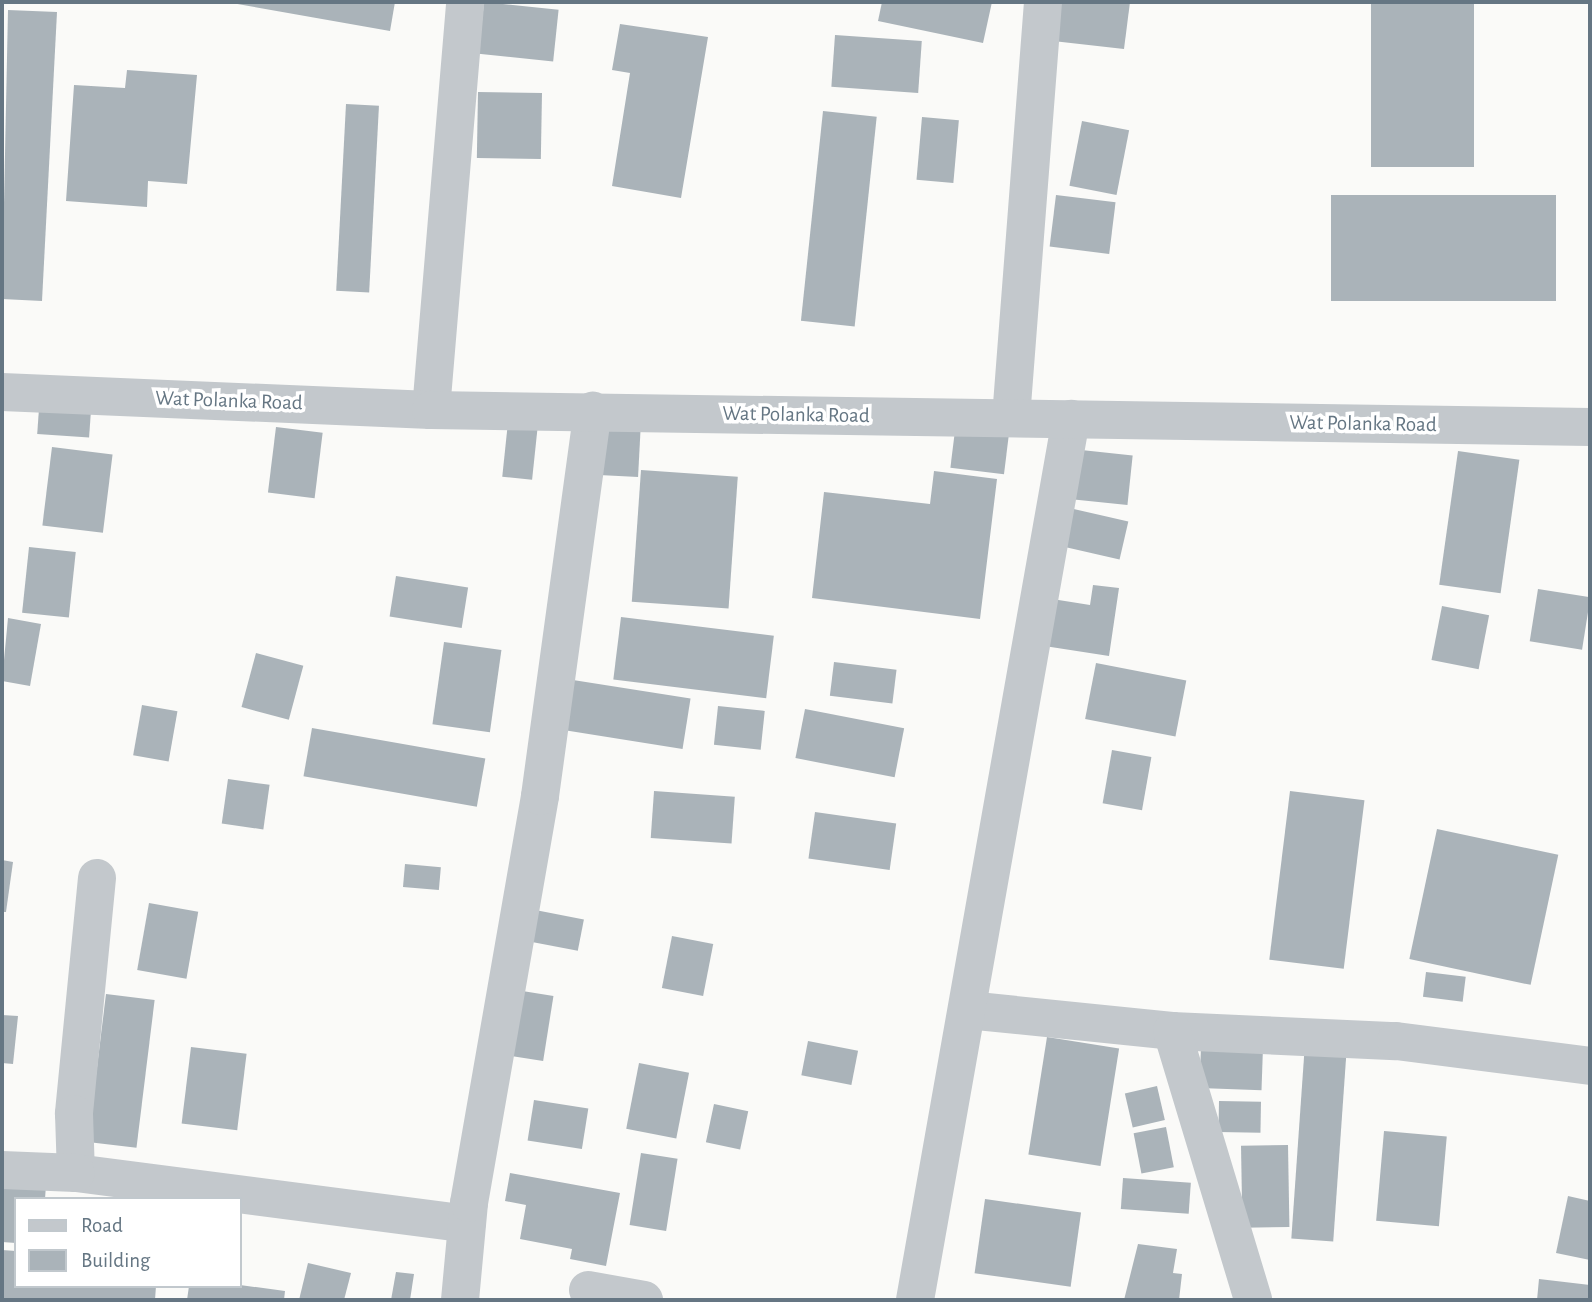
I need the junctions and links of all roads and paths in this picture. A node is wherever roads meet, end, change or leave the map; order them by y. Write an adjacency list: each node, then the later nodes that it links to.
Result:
1 (464, 2): 4 (street)
2 (1043, 2): 6 (street)
3 (2, 392): 4 (street, Wat Polanka Road)
4 (431, 410): 5 (street, Wat Polanka Road)
5 (593, 411): 6 (street, Wat Polanka Road); 15 (street)
6 (1011, 418): 7 (street, Wat Polanka Road)
7 (1071, 419): 8 (street, Wat Polanka Road); 10 (street)
8 (1590, 427)
9 (97, 878): 14 (street)
10 (967, 1010): 11 (street); 19 (street)
11 (1172, 1031): 12 (street); 20 (street)
12 (1590, 1066)
13 (2, 1170): 14 (street)
14 (76, 1173): 15 (street)
15 (467, 1224): 17 (street)
16 (588, 1290): 18 (street)
17 (460, 1300)
18 (644, 1300)
19 (915, 1300)
20 (1253, 1300)

